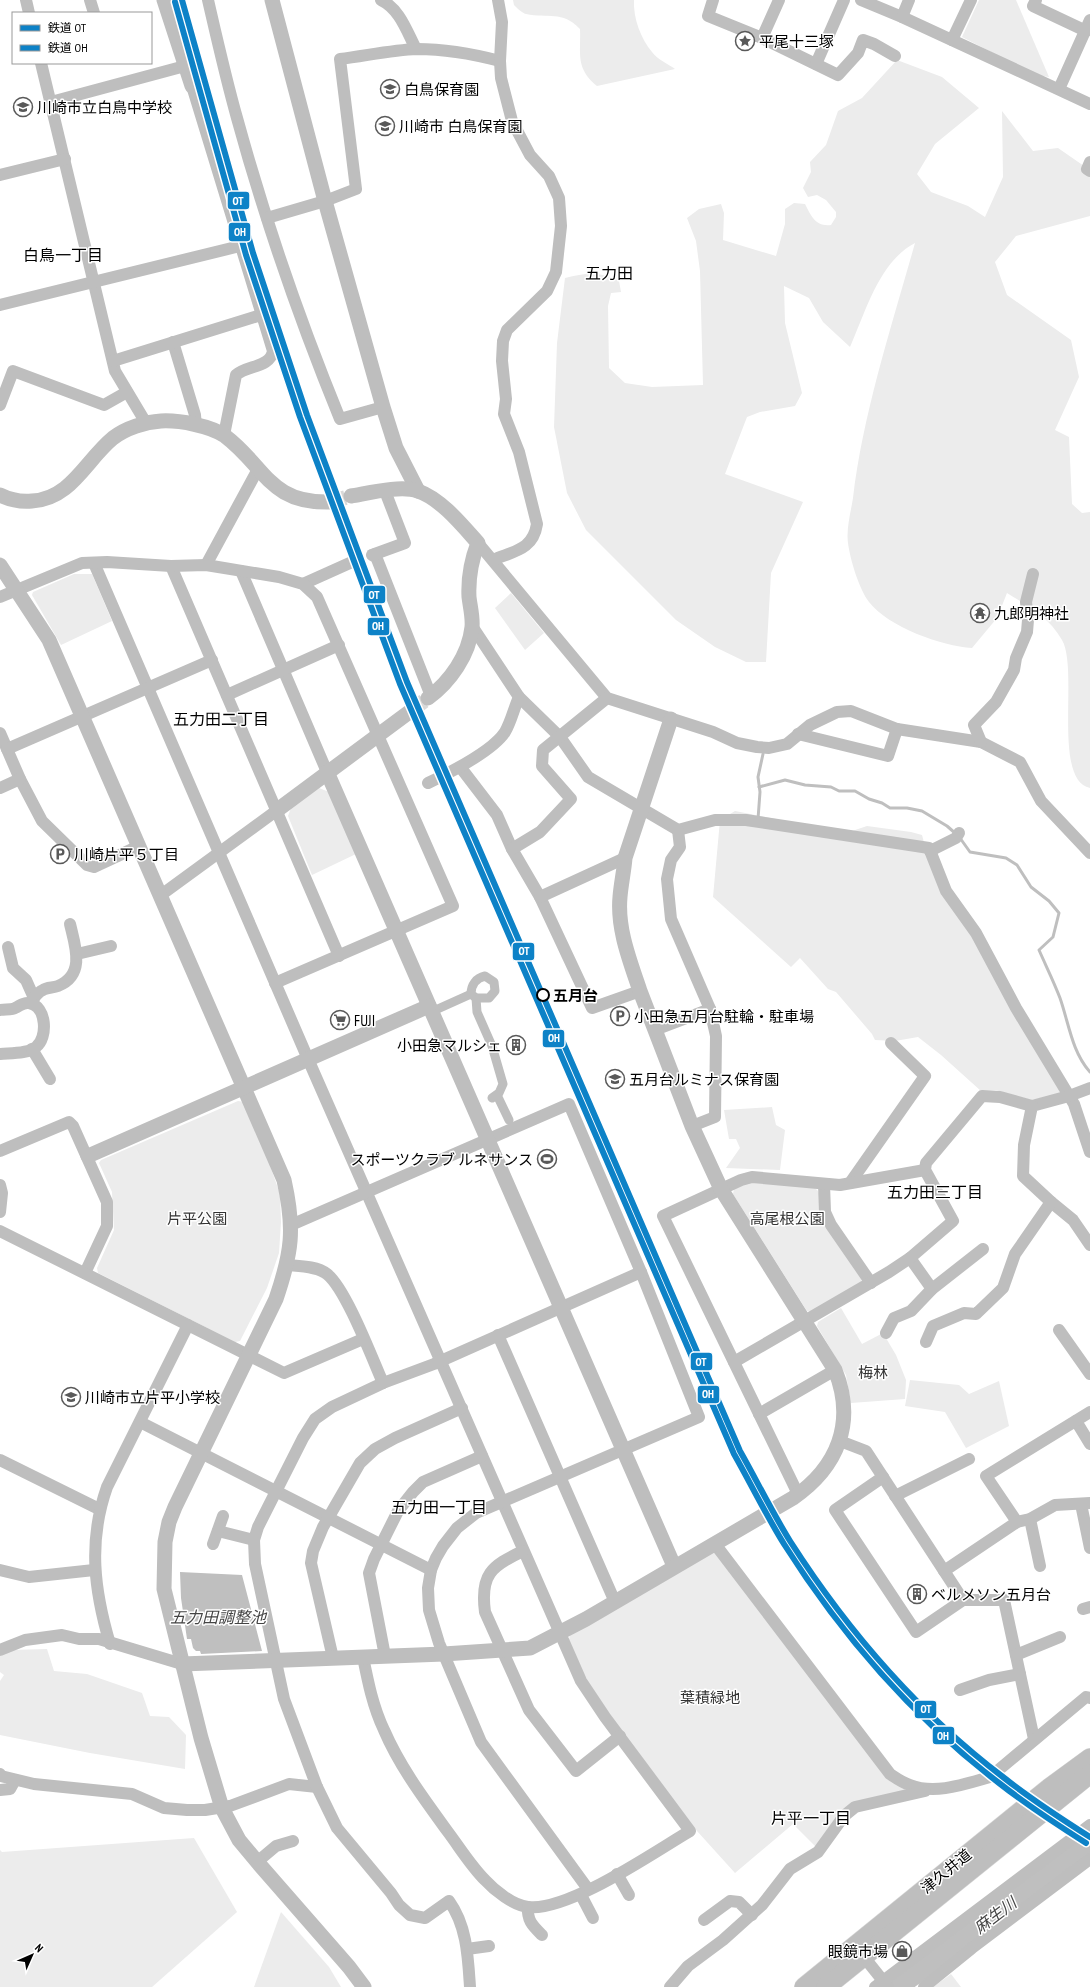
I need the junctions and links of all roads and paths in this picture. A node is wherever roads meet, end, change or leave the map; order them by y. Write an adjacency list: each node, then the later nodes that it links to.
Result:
1 (26, 0): 15 (street)
2 (90, 0): 16 (street)
3 (164, 0): 26 (street)
4 (208, 0): 36 (street)
5 (272, 0): 35 (street)
6 (381, 0): 21 (street)
7 (498, 0): 23 (street)
8 (713, 0): 19 (street)
9 (779, 0): 19 (street)
10 (844, 0): 25 (street)
11 (861, 0): 17 (street)
12 (909, 0): 17 (street)
13 (971, 0): 20 (street)
14 (1036, 0): 18 (street)
15 (29, 12)
16 (94, 12)
17 (902, 16): 20 (street)
18 (1088, 26): 28 (street)
19 (762, 38): 25 (street)
20 (952, 40): 28 (street)
21 (416, 49): 23 (street); 35 (street)
22 (895, 56): 25 (street)
23 (500, 61): 56 (street)
24 (41, 64): 29 (street)
25 (816, 64)
26 (185, 66): 27 (street); 29 (street)
27 (192, 86): 37 (street)
28 (1059, 89): 30 (street)
29 (51, 102): 31 (street)
30 (1090, 104)
31 (65, 159): 34 (street); 38 (street)
32 (1090, 162): 33 (street)
33 (1090, 171)
34 (0, 175)
35 (325, 201): 36 (street); 45 (street)
36 (267, 218): 45 (street)
37 (240, 246): 38 (street); 40 (street)
38 (93, 282): 39 (street); 42 (street)
39 (0, 305)
40 (261, 315): 41 (street); 48 (street)
41 (174, 342): 42 (street); 47 (street)
42 (113, 361): 43 (street)
43 (127, 392): 44 (street); 46 (street)
44 (0, 405)
45 (384, 407): 51 (street)
46 (146, 423): 47 (street); 52 (street)
47 (196, 425): 48 (street)
48 (224, 436): 49 (street)
49 (258, 469): 54 (street); 60 (street)
50 (385, 491): 51 (street); 53 (street); 73 (street)
51 (418, 491): 55 (street)
52 (0, 495)
53 (351, 496)
54 (331, 502)
55 (478, 543): 56 (street); 67 (street)
56 (493, 560): 75 (street)
57 (352, 562): 64 (street)
58 (94, 563): 61 (street); 65 (street); 71 (street)
59 (0, 565): 65 (street)
60 (206, 565): 61 (street); 62 (street)
61 (171, 566): 69 (street)
62 (240, 571): 64 (street); 70 (street)
63 (1033, 574): 84 (street)
64 (303, 584): 68 (street)
65 (17, 590): 66 (street); 77 (street)
66 (0, 597)
67 (472, 626): 73 (street); 74 (street)
68 (339, 645): 70 (street); 82 (street)
69 (212, 660): 71 (street); 72 (street)
70 (284, 670): 72 (street); 87 (street)
71 (148, 687): 77 (street); 98 (street)
72 (227, 695): 92 (street)
73 (429, 697)
74 (519, 697): 83 (street); 86 (street)
75 (607, 698): 78 (street); 83 (street)
76 (412, 710): 82 (street)
77 (83, 717): 85 (street); 95 (street)
78 (671, 719): 81 (street); 91 (street)
79 (897, 729): 81 (street); 81 (street); 84 (street)
80 (0, 733): 85 (street)
81 (798, 734)
82 (377, 735): 87 (street); 104 (street)
83 (560, 737): 91 (street); 96 (street)
84 (981, 742): 99 (street)
85 (7, 749): 88 (street)
86 (461, 768): 89 (street); 96 (street)
87 (327, 772): 92 (street); 104 (street)
88 (20, 779): 90 (street); 95 (street)
89 (428, 783)
90 (0, 788)
91 (641, 807): 93 (street); 100 (street)
92 (276, 811): 98 (street); 108 (street)
93 (678, 830): 97 (street); 113 (street)
94 (957, 836): 97 (street)
95 (139, 846): 101 (street)
96 (512, 850): 102 (street)
97 (930, 851): 123 (street)
98 (218, 853): 101 (street); 109 (street)
99 (1090, 853)
100 (625, 858): 102 (street); 110 (street)
101 (161, 895): 121 (street)
102 (540, 897): 110 (street)
103 (70, 924): 107 (street)
104 (397, 931): 108 (street); 112 (street)
105 (111, 946): 107 (street)
106 (8, 947): 111 (street)
107 (77, 954): 111 (street)
108 (339, 956): 109 (street)
109 (275, 983): 119 (street)
110 (640, 991): 115 (street)
111 (32, 1001): 114 (street); 117 (street)
112 (430, 1009): 119 (street); 125 (street); 127 (street)
113 (710, 1009): 115 (street); 126 (street)
114 (0, 1010)
115 (655, 1030): 126 (street)
116 (891, 1043): 132 (street)
117 (32, 1050): 118 (street); 120 (street)
118 (0, 1054)
119 (308, 1059): 121 (street); 136 (street)
120 (50, 1079)
121 (244, 1088): 130 (street); 139 (street)
122 (1090, 1088): 123 (street)
123 (1070, 1096): 124 (street); 129 (street)
124 (1032, 1106): 131 (street); 137 (street)
125 (509, 1120)
126 (692, 1126): 135 (street)
127 (488, 1139): 136 (street); 145 (street); 149 (street)
128 (0, 1151): 130 (street)
129 (1090, 1152)
130 (88, 1156): 146 (street)
131 (925, 1170): 132 (street); 143 (street)
132 (850, 1183): 133 (street)
133 (824, 1184): 135 (street); 147 (street)
134 (0, 1185): 138 (street)
135 (721, 1189): 150 (street); 159 (street)
136 (366, 1193): 139 (street); 158 (street)
137 (1051, 1202): 141 (street); 156 (street)
138 (0, 1212)
139 (291, 1225): 144 (street)
140 (0, 1231): 146 (street)
141 (1090, 1245)
142 (983, 1249): 148 (street)
143 (910, 1258): 147 (street); 148 (street)
144 (288, 1265): 155 (street); 157 (street)
145 (641, 1272): 149 (street); 170 (street)
146 (85, 1273): 151 (street)
147 (870, 1283): 150 (street)
148 (932, 1290): 153 (street)
149 (561, 1307): 154 (street); 170 (street)
150 (805, 1321): 159 (street); 160 (street)
151 (188, 1325): 157 (street); 167 (street)
152 (1059, 1330): 161 (street)
153 (886, 1333)
154 (498, 1335): 158 (street); 175 (street)
155 (363, 1339): 157 (street); 162 (street)
156 (926, 1342)
157 (248, 1356): 171 (street)
158 (441, 1360): 162 (street); 163 (street)
159 (734, 1362): 165 (street)
160 (835, 1370): 165 (street); 168 (street)
161 (1090, 1374)
162 (383, 1383): 177 (street)
163 (462, 1408): 172 (street); 185 (street)
164 (1090, 1412): 166 (street)
165 (759, 1414): 178 (street)
166 (1076, 1421): 169 (street); 186 (street)
167 (140, 1422): 171 (street); 182 (street)
168 (840, 1441): 176 (street); 178 (street)
169 (1090, 1444)
170 (624, 1450): 175 (street); 194 (street)
171 (200, 1453): 177 (street); 213 (street)
172 (482, 1456): 180 (street); 191 (street)
173 (969, 1459): 179 (street)
174 (0, 1460): 182 (street)
175 (560, 1476): 180 (street); 201 (street)
176 (883, 1477): 179 (street); 200 (street)
177 (276, 1492): 185 (street); 188 (street)
178 (796, 1496): 190 (street)
179 (895, 1496): 199 (street)
180 (502, 1501): 193 (street); 198 (street)
181 (1086, 1503): 184 (street); 192 (street)
182 (99, 1509): 197 (street)
183 (223, 1516): 187 (street)
184 (1030, 1518): 186 (street); 195 (street)
185 (329, 1519): 191 (street); 211 (street)
186 (1017, 1522): 199 (street)
187 (218, 1531): 188 (street); 189 (street)
188 (254, 1540): 212 (street)
189 (213, 1544)
190 (715, 1544): 194 (street); 225 (street)
191 (381, 1545): 198 (street); 209 (street)
192 (1090, 1548)
193 (523, 1551): 202 (street); 206 (street)
194 (674, 1566): 201 (street)
195 (1040, 1566)
196 (0, 1570): 197 (street)
197 (94, 1570): 204 (street)
198 (431, 1570): 207 (street)
199 (944, 1571): 200 (street)
200 (963, 1600): 208 (street)
201 (615, 1602): 202 (street)
202 (559, 1633): 206 (street); 217 (street)
203 (1060, 1637): 208 (street)
204 (110, 1644): 205 (street); 213 (street)
205 (0, 1650)
206 (504, 1651): 207 (street); 217 (street)
207 (444, 1654): 209 (street); 232 (street)
208 (1016, 1655): 214 (street)
209 (385, 1656): 210 (street)
210 (363, 1657): 211 (street); 234 (street)
211 (333, 1658): 212 (street)
212 (276, 1661): 213 (street); 223 (street)
213 (182, 1664): 226 (street)
214 (1020, 1674): 215 (street); 218 (street)
215 (960, 1690)
216 (1090, 1698): 218 (street)
217 (620, 1736): 231 (street)
218 (1034, 1739): 225 (street)
219 (1090, 1758): 246 (main road, 津久井道)
220 (0, 1774): 222 (street)
221 (1090, 1774): 241 (main road, 津久井道)
222 (15, 1780): 224 (street); 226 (street)
223 (317, 1787): 226 (street); 240 (street)
224 (0, 1790)
225 (931, 1790): 235 (street)
226 (222, 1808): 230 (street)
227 (1090, 1825): 242 (street)
228 (293, 1841): 230 (street)
229 (1090, 1859): 248 (street)
230 (257, 1862): 243 (street)
231 (617, 1874): 232 (street); 233 (street)
232 (584, 1892): 234 (street); 236 (street)
233 (629, 1895)
234 (528, 1907): 238 (street)
235 (752, 1915): 237 (street); 245 (street)
236 (593, 1918)
237 (704, 1920)
238 (542, 1935)
239 (488, 1946): 240 (street)
240 (467, 1948): 244 (street)
241 (864, 1957): 242 (street); 247 (main road, 津久井道)
242 (883, 1985)
243 (364, 1987)
244 (470, 1987)
245 (670, 1987)
246 (804, 1987)
247 (826, 1987)
248 (924, 1987)

